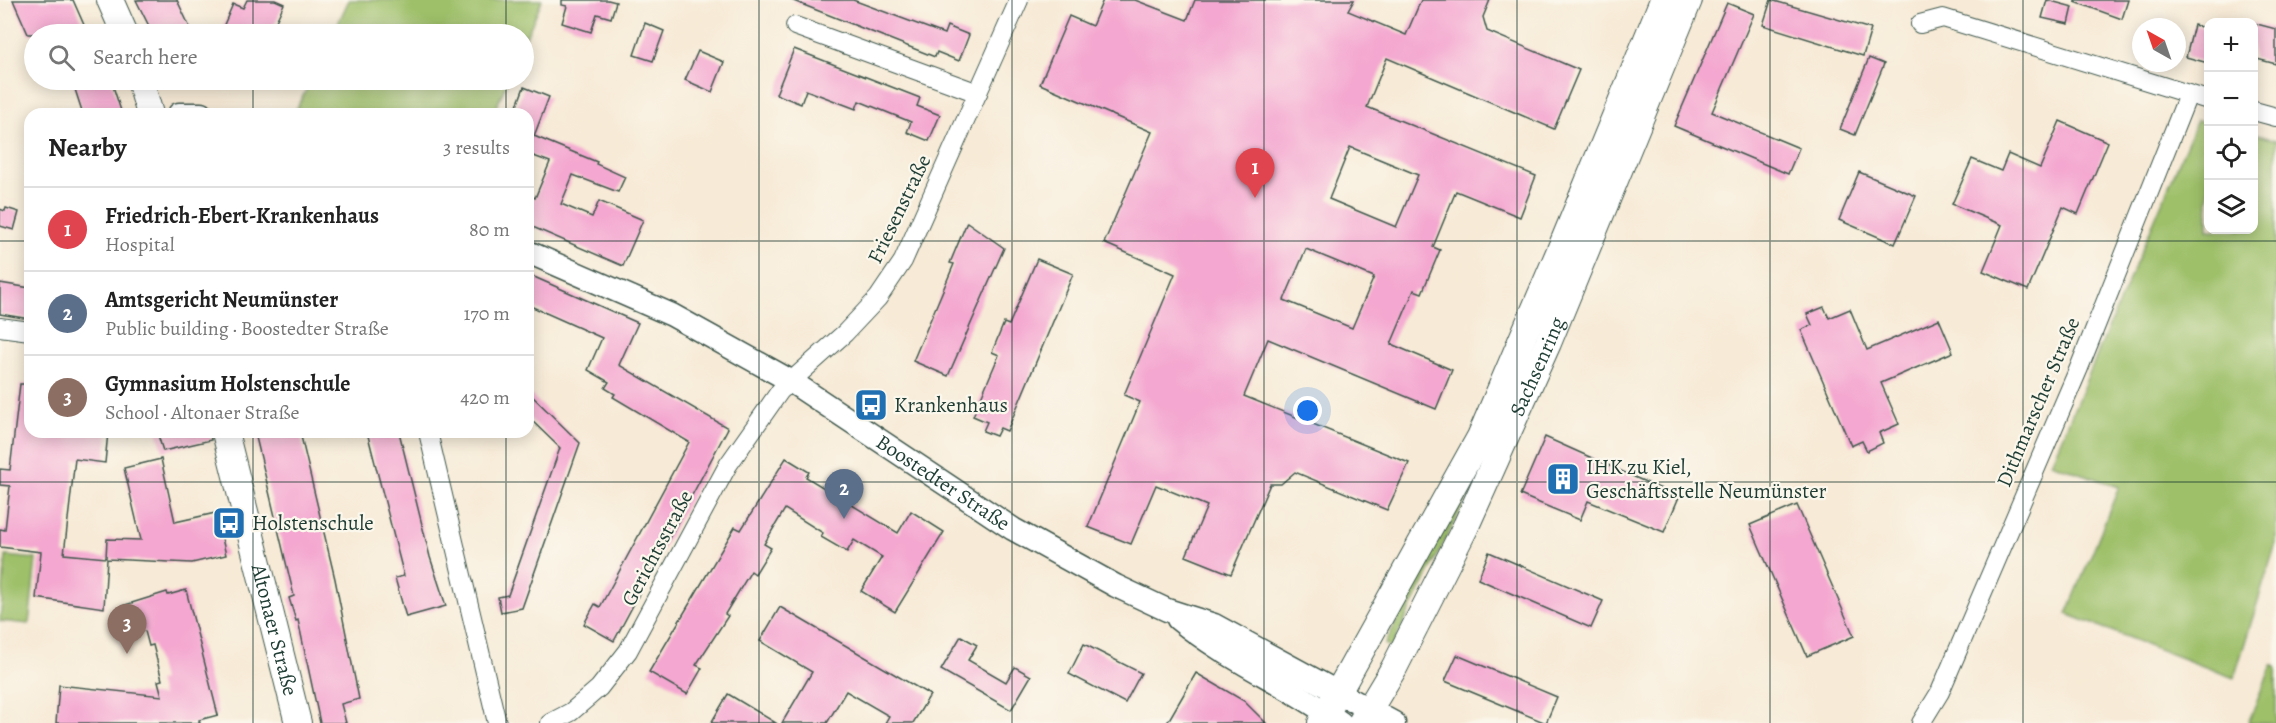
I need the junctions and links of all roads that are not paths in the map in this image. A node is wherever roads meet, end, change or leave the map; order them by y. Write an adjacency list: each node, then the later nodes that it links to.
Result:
1 (110, 0): 5 (main road)
2 (1019, 0): 9 (street, Friesenstraße)
3 (1663, 0): 21 (main road, Sachsenring)
4 (1689, 0): 22 (main road, Sachsenring)
5 (121, 24)
6 (1920, 24): 10 (street)
7 (795, 27): 9 (street)
8 (143, 90): 12 (main road)
9 (978, 93): 18 (street, Friesenstraße)
10 (2188, 95): 11 (street); 27 (street, Dithmarscher Straße)
11 (2204, 99)
12 (148, 108)
13 (2258, 112): 14 (street)
14 (2276, 117)
15 (534, 255): 18 (street, Boostedter Straße)
16 (0, 327): 17 (street)
17 (24, 330)
18 (789, 380): 21 (street, Boostedter Straße); 25 (street, Gerichtsstraße)
19 (227, 438): 23 (main road, Altonaer Straße)
20 (429, 438): 24 (street)
21 (1332, 712): 22 (street, Boostedter Straße)
22 (1365, 716): 26 (street, Boostedter Straße)
23 (298, 723)
24 (497, 723)
25 (550, 723)
26 (1394, 723)
27 (1921, 723)

